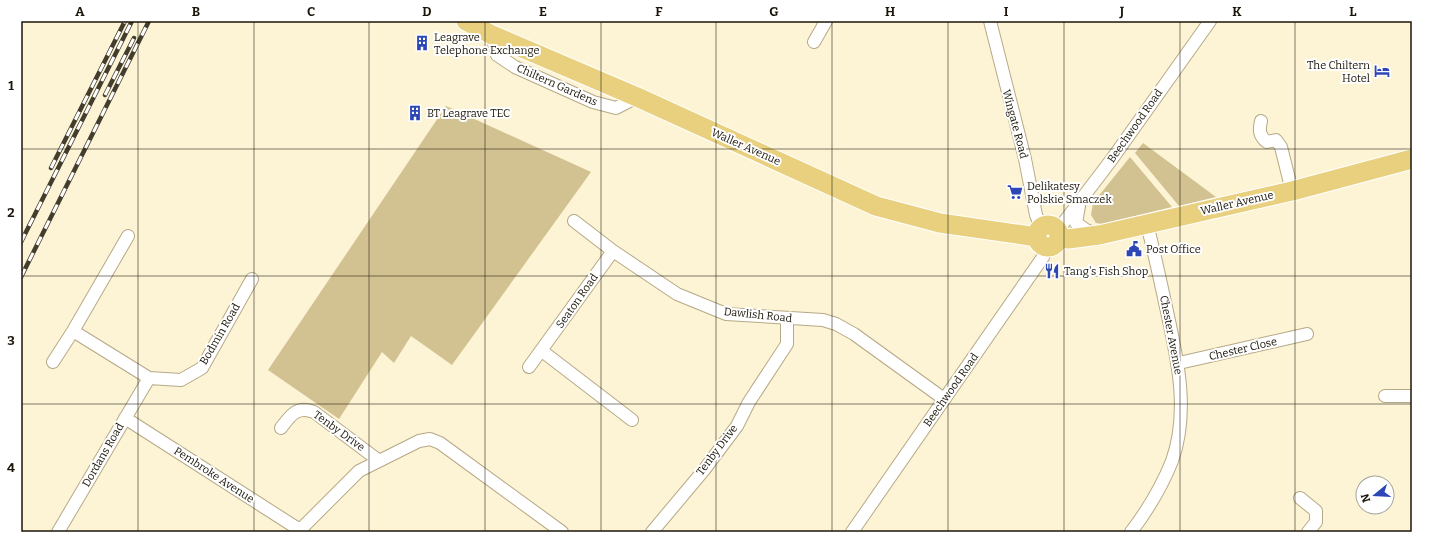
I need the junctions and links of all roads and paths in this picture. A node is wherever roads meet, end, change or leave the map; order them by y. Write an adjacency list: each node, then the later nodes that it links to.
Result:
1 (466, 21): 14 (main road, Waller Avenue)
2 (826, 21): 5 (street)
3 (990, 21): 14 (street, Wingate Road)
4 (1210, 21): 9 (street, Beechwood Road)
5 (814, 42)
6 (1260, 121): 8 (street)
7 (1412, 159): 8 (main road, Waller Avenue)
8 (1292, 191): 11 (main road, Waller Avenue)
9 (1081, 201): 12 (street); 14 (street, Beechwood Road)
10 (574, 221): 15 (street, Dawlish Road)
11 (1147, 224): 12 (main road, Waller Avenue); 22 (street, Chester Avenue)
12 (1099, 235): 14 (main road, Waller Avenue)
13 (128, 236): 18 (street)
14 (1048, 236): 27 (street, Beechwood Road)
15 (613, 252): 17 (street, Dawlish Road); 20 (street, Seaton Road)
16 (252, 279): 24 (street, Bodmin Road)
17 (787, 319): 27 (street, Dawlish Road); 36 (street, Tenby Drive)
18 (73, 331): 21 (street); 24 (street, Bodmin Road)
19 (1307, 334): 22 (street, Chester Close)
20 (542, 351): 23 (street, Seaton Road); 29 (street)
21 (53, 362)
22 (1178, 363): 38 (street, Chester Avenue)
23 (529, 367)
24 (149, 378): 28 (street, Dordans Road)
25 (1385, 396): 26 (street)
26 (1412, 396)
27 (944, 399): 37 (street, Beechwood Road)
28 (125, 418): 33 (street, Pembroke Avenue); 34 (street, Dordans Road)
29 (632, 420)
30 (281, 428): 31 (street, Tenby Drive)
31 (378, 460): 33 (street, Tenby Drive); 35 (street, Tenby Drive)
32 (1300, 498): 39 (street)
33 (302, 531)
34 (58, 532)
35 (562, 532)
36 (652, 532)
37 (852, 532)
38 (1130, 532)
39 (1308, 532)

